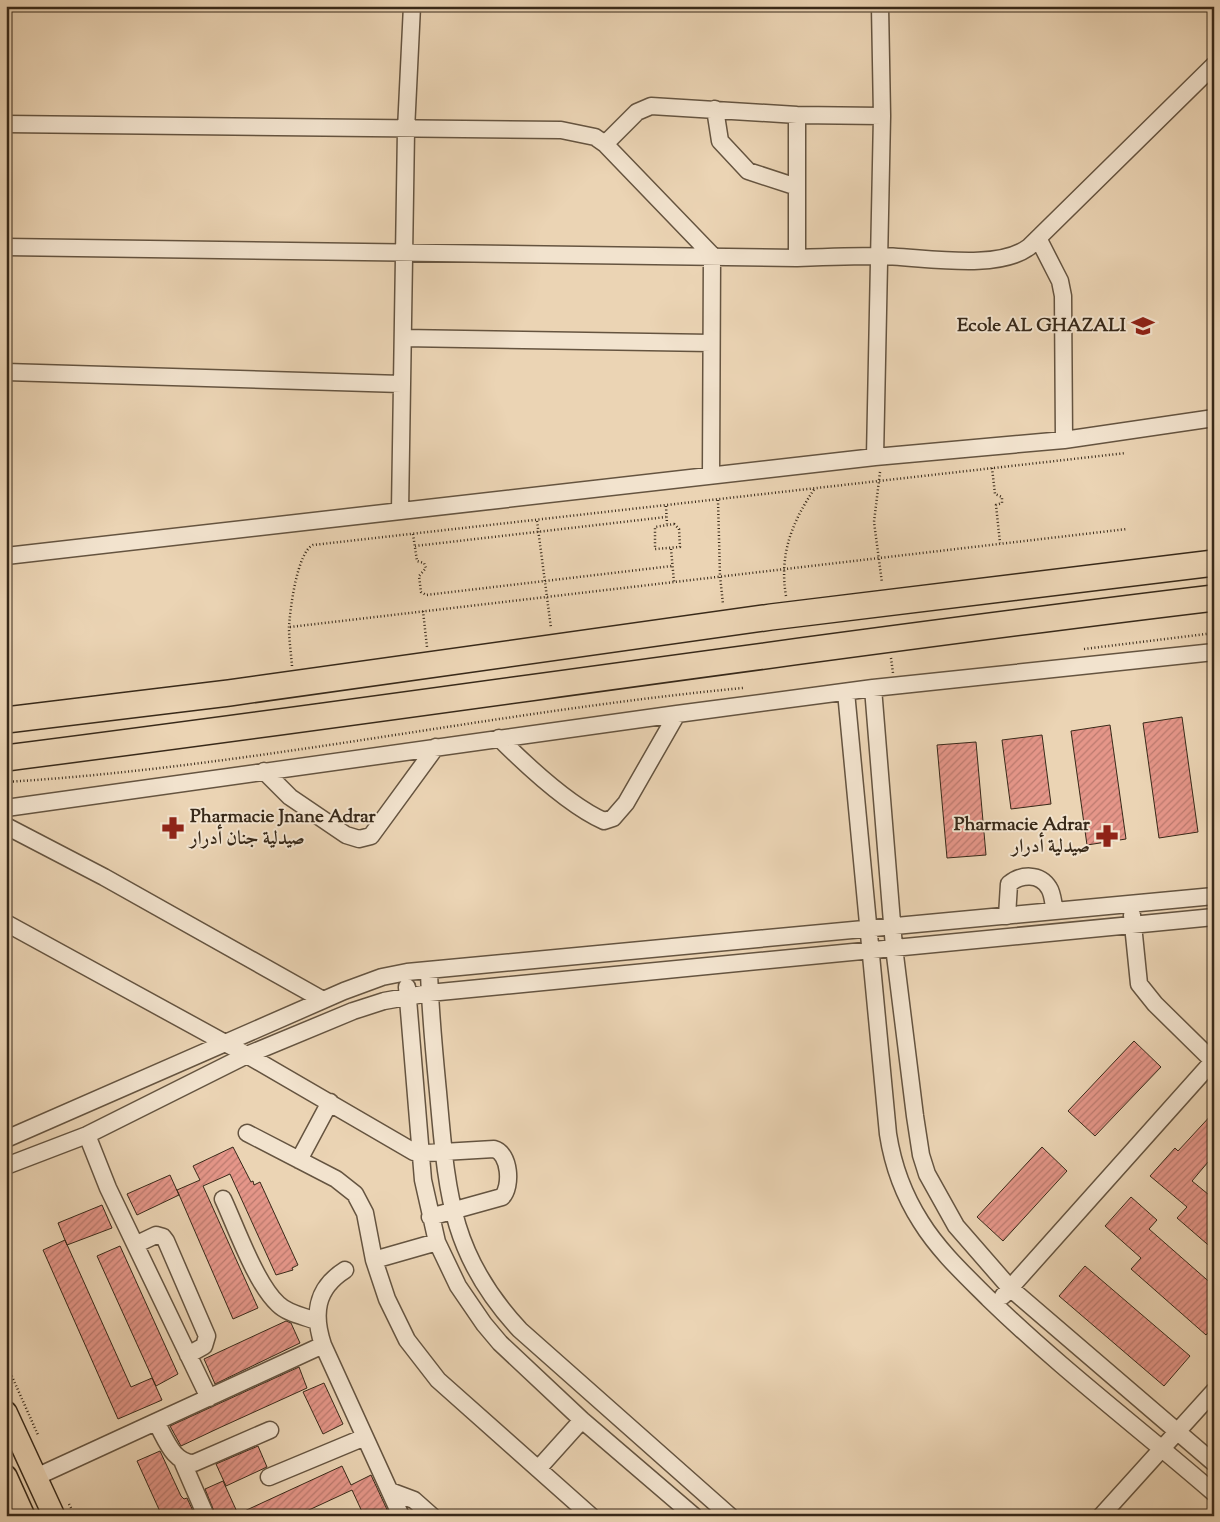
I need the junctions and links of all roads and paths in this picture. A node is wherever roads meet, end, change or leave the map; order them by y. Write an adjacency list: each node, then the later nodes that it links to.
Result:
1 (412, 6): 8 (street)
2 (880, 6): 6 (street)
3 (1214, 65): 11 (street)
4 (715, 109): 5 (street); 9 (street); 10 (street)
5 (797, 115): 6 (street); 10 (street)
6 (882, 116): 15 (street)
7 (6, 124): 8 (street)
8 (406, 130): 9 (street); 13 (street)
9 (604, 144): 14 (street)
10 (797, 187): 16 (street)
11 (1038, 238): 15 (street); 22 (street)
12 (6, 247): 13 (street)
13 (403, 254): 14 (street); 17 (street)
14 (712, 255): 16 (street); 18 (street)
15 (878, 256): 16 (street); 24 (street)
16 (797, 258)
17 (403, 338): 18 (street); 20 (street)
18 (711, 343): 26 (street)
19 (6, 372): 20 (street)
20 (401, 384): 31 (street)
21 (1214, 418): 22 (street)
22 (1064, 440): 24 (street)
23 (1126, 453): 25 (path)
24 (878, 456): 26 (street); 27 (path)
25 (992, 468): 27 (path); 38 (path)
26 (711, 475): 31 (street)
27 (878, 480): 28 (path); 42 (path)
28 (815, 488): 29 (path); 45 (path)
29 (718, 500): 30 (path); 46 (path)
30 (666, 506): 32 (path); 33 (path)
31 (400, 511): 41 (street)
32 (666, 517): 34 (path); 36 (path)
33 (537, 521): 36 (path); 37 (path)
34 (667, 525): 40 (path); 40 (path)
35 (1127, 529): 38 (path)
36 (539, 531): 39 (path); 47 (path)
37 (413, 534): 39 (path); 54 (path)
38 (1000, 543): 42 (path)
39 (415, 546): 47 (path)
40 (671, 549): 44 (path)
41 (6, 556)
42 (878, 557): 45 (path); 52 (path)
43 (1214, 564): 52 (highway)
44 (672, 566): 47 (path); 48 (path)
45 (784, 568): 46 (path); 49 (path)
46 (720, 576): 48 (path); 53 (path)
47 (545, 581): 50 (path)
48 (674, 582): 50 (path)
49 (786, 596)
50 (547, 597): 54 (path); 55 (path)
51 (1214, 598): 56 (highway)
52 (885, 603): 63 (highway)
53 (723, 604)
54 (289, 628): 58 (path)
55 (551, 632)
56 (889, 639): 59 (path); 66 (highway)
57 (1214, 652): 59 (street)
58 (292, 666)
59 (894, 686): 60 (street)
60 (873, 688): 61 (street); 78 (street)
61 (846, 692): 62 (street); 79 (street)
62 (677, 714): 64 (street); 64 (street)
63 (6, 720)
64 (499, 738): 65 (street)
65 (436, 747): 67 (street); 67 (street)
66 (6, 758)
67 (264, 771): 68 (street)
68 (6, 808)
69 (6, 826): 86 (street)
70 (1214, 882): 71 (street)
71 (1214, 896): 72 (street)
72 (1131, 904): 73 (street); 77 (street)
73 (1055, 911): 74 (street); 74 (street)
74 (1007, 916): 78 (street)
75 (1214, 917): 77 (street)
76 (6, 923): 87 (street)
77 (1132, 925): 80 (street); 89 (street)
78 (892, 927): 79 (street); 80 (street)
79 (868, 929): 81 (street); 82 (street)
80 (894, 948): 81 (street); 105 (street)
81 (870, 950): 84 (street); 106 (street)
82 (429, 970): 83 (street); 84 (street)
83 (407, 972): 85 (street); 86 (street)
84 (429, 993): 85 (street); 94 (street)
85 (407, 996): 88 (street); 95 (street)
86 (323, 1000): 87 (street)
87 (223, 1043): 88 (street); 93 (street)
88 (247, 1055): 90 (street); 92 (street)
89 (1213, 1061): 105 (street)
90 (330, 1102): 95 (street); 96 (street)
91 (247, 1133): 96 (street)
92 (87, 1135): 97 (street); 102 (street)
93 (6, 1139)
94 (443, 1152): 95 (street); 99 (street); 99 (street)
95 (420, 1153): 100 (street)
96 (299, 1160): 103 (street)
97 (6, 1166)
98 (222, 1199): 107 (street)
99 (453, 1210): 100 (street); 128 (street)
100 (430, 1216): 101 (street)
101 (438, 1242): 103 (street); 114 (street)
102 (137, 1244): 109 (street); 109 (street)
103 (374, 1260): 123 (street)
104 (345, 1270): 107 (street)
105 (1010, 1288): 106 (street); 117 (street)
106 (995, 1305): 120 (street)
107 (316, 1321): 108 (street)
108 (323, 1345): 112 (street); 118 (street)
109 (188, 1355): 112 (street)
110 (6, 1363): 119 (path)
111 (1214, 1390): 117 (street)
112 (208, 1398): 115 (street)
113 (6, 1412): 125 (main road)
114 (582, 1420): 123 (street); 131 (street)
115 (156, 1422): 121 (street); 125 (street)
116 (270, 1430): 121 (street)
117 (1178, 1431): 120 (street); 122 (street)
118 (365, 1437): 126 (street); 127 (street)
119 (41, 1442)
120 (1162, 1448): 129 (street); 139 (street)
121 (183, 1463): 134 (street)
122 (1214, 1464)
123 (538, 1469): 137 (street)
124 (6, 1476): 132 (main road)
125 (36, 1477): 130 (main road)
126 (269, 1477)
127 (390, 1491): 135 (street); 136 (street)
128 (704, 1493): 131 (street); 138 (street)
129 (1214, 1493)
130 (61, 1508): 133 (path)
131 (689, 1514)
132 (24, 1516)
133 (75, 1516)
134 (206, 1516)
135 (401, 1516)
136 (432, 1516)
137 (590, 1516)
138 (730, 1516)
139 (1101, 1516)

